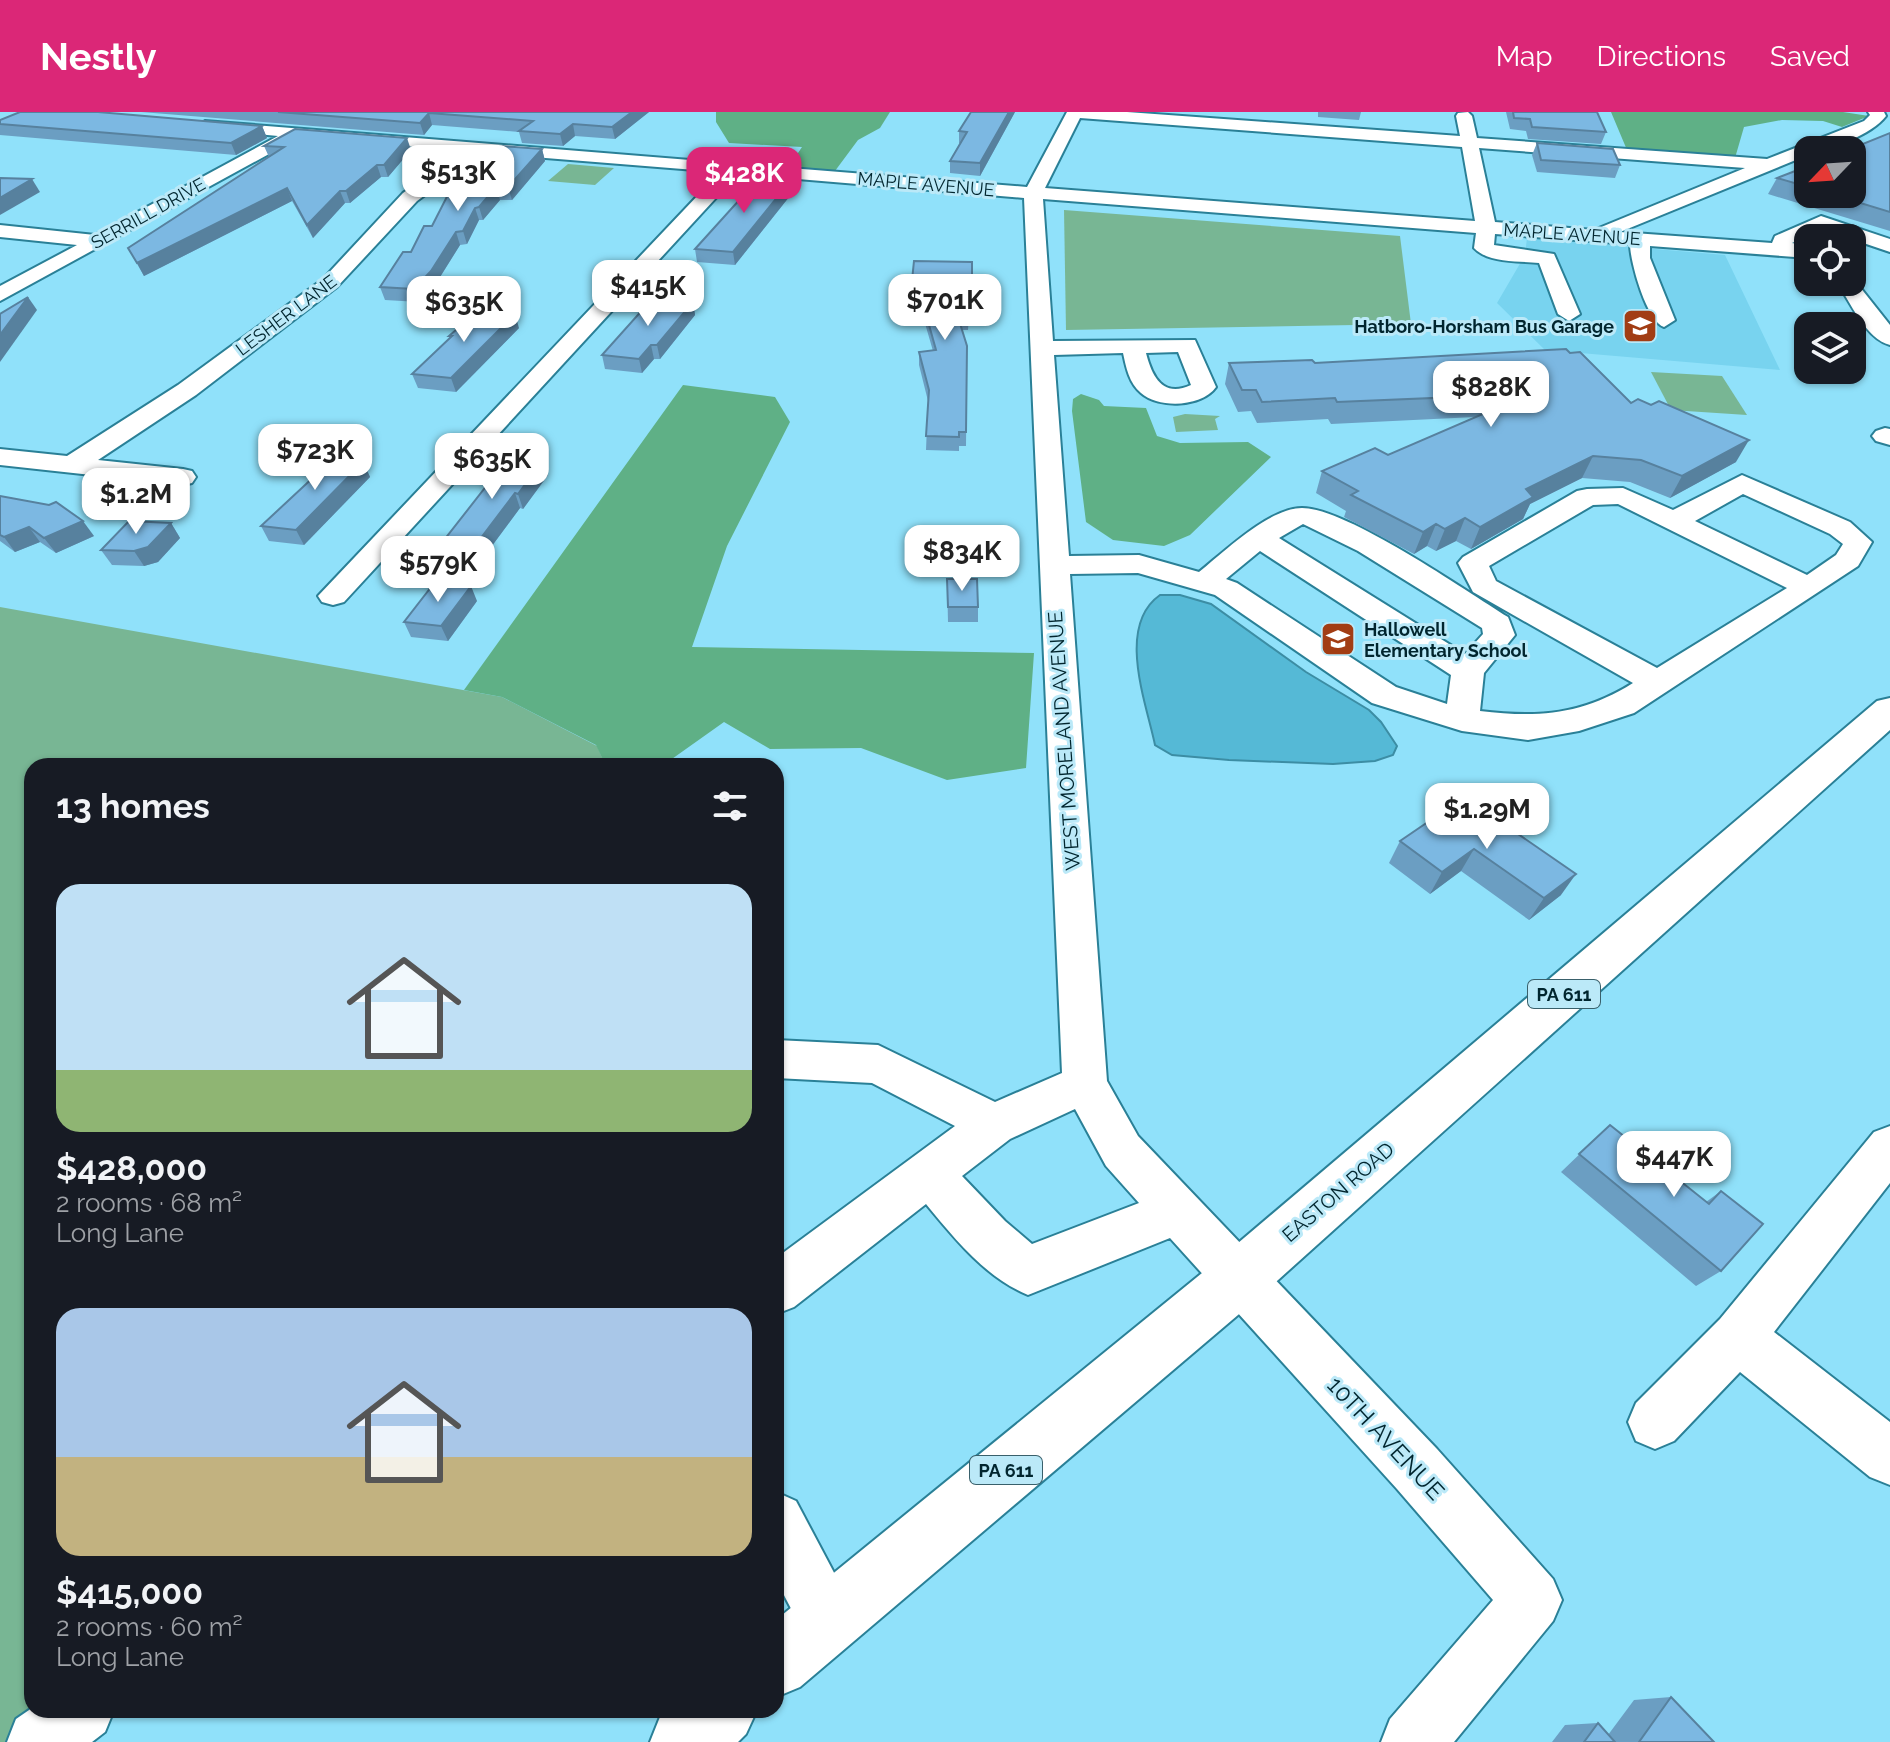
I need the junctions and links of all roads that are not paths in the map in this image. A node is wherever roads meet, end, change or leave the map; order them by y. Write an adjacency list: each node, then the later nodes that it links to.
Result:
1 (1074, 112): 6 (street); 10 (street)
2 (1463, 112): 6 (street)
3 (1880, 118): 8 (street)
4 (190, 123): 5 (street, MAPLE AVENUE)
5 (297, 132): 7 (street, MAPLE AVENUE); 18 (street, SERRILL DRIVE)
6 (1469, 140): 8 (street); 14 (street)
7 (479, 147): 9 (street, MAPLE AVENUE); 32 (street, LESHER LANE)
8 (1765, 164): 11 (street)
9 (734, 168): 10 (street, MAPLE AVENUE); 39 (street)
10 (1033, 193): 14 (street, MAPLE AVENUE); 30 (street, WEST MORELAND AVENUE)
11 (1664, 206): 12 (street); 16 (street)
12 (1689, 216)
13 (1714, 225): 19 (street)
14 (1486, 227): 16 (street, MAPLE AVENUE); 26 (street)
15 (0, 231): 18 (street)
16 (1594, 235): 17 (street, MAPLE AVENUE)
17 (1640, 239): 19 (street, MAPLE AVENUE); 27 (street)
18 (98, 241): 24 (street, SERRILL DRIVE)
19 (1781, 244): 20 (street); 21 (street, MAPLE AVENUE)
20 (1890, 246)
21 (1794, 248)
22 (1866, 256): 23 (street)
23 (1890, 258)
24 (0, 295)
25 (1857, 296): 28 (street)
26 (1569, 314)
27 (1664, 320)
28 (1890, 338)
29 (1132, 346): 29 (street); 30 (street)
30 (1041, 348): 36 (street, WEST MORELAND AVENUE)
31 (0, 457): 32 (street)
32 (75, 463): 33 (street)
33 (183, 477)
34 (1674, 521): 38 (street); 38 (street); 42 (street)
35 (1259, 538): 37 (street); 41 (street); 41 (street)
36 (1053, 565): 37 (street); 40 (street, WEST MORELAND AVENUE)
37 (1188, 579): 40 (street); 44 (street)
38 (1809, 587): 42 (street)
39 (333, 596)
40 (1055, 607): 46 (street, WEST MORELAND AVENUE)
41 (1468, 671): 44 (street)
42 (1656, 682): 44 (street)
43 (1890, 710): 51 (highway, EASTON ROAD / PA 611)
44 (1462, 720)
45 (784, 1059): 47 (street)
46 (1085, 1084): 47 (street); 50 (street, WEST MORELAND AVENUE)
47 (994, 1124): 49 (street)
48 (1890, 1147): 53 (street)
49 (929, 1173): 50 (street); 52 (street)
50 (1177, 1212): 51 (street, WEST MORELAND AVENUE)
51 (1238, 1279): 57 (highway, EASTON ROAD / PA 611); 61 (street, 10TH AVENUE)
52 (784, 1283)
53 (1738, 1337): 54 (street); 55 (street)
54 (1655, 1422)
55 (1890, 1457)
56 (784, 1536): 57 (street)
57 (828, 1618): 58 (highway, EASTON ROAD / PA 611)
58 (784, 1656)
59 (72, 1718): 60 (street)
60 (39, 1742)
61 (1413, 1742)

